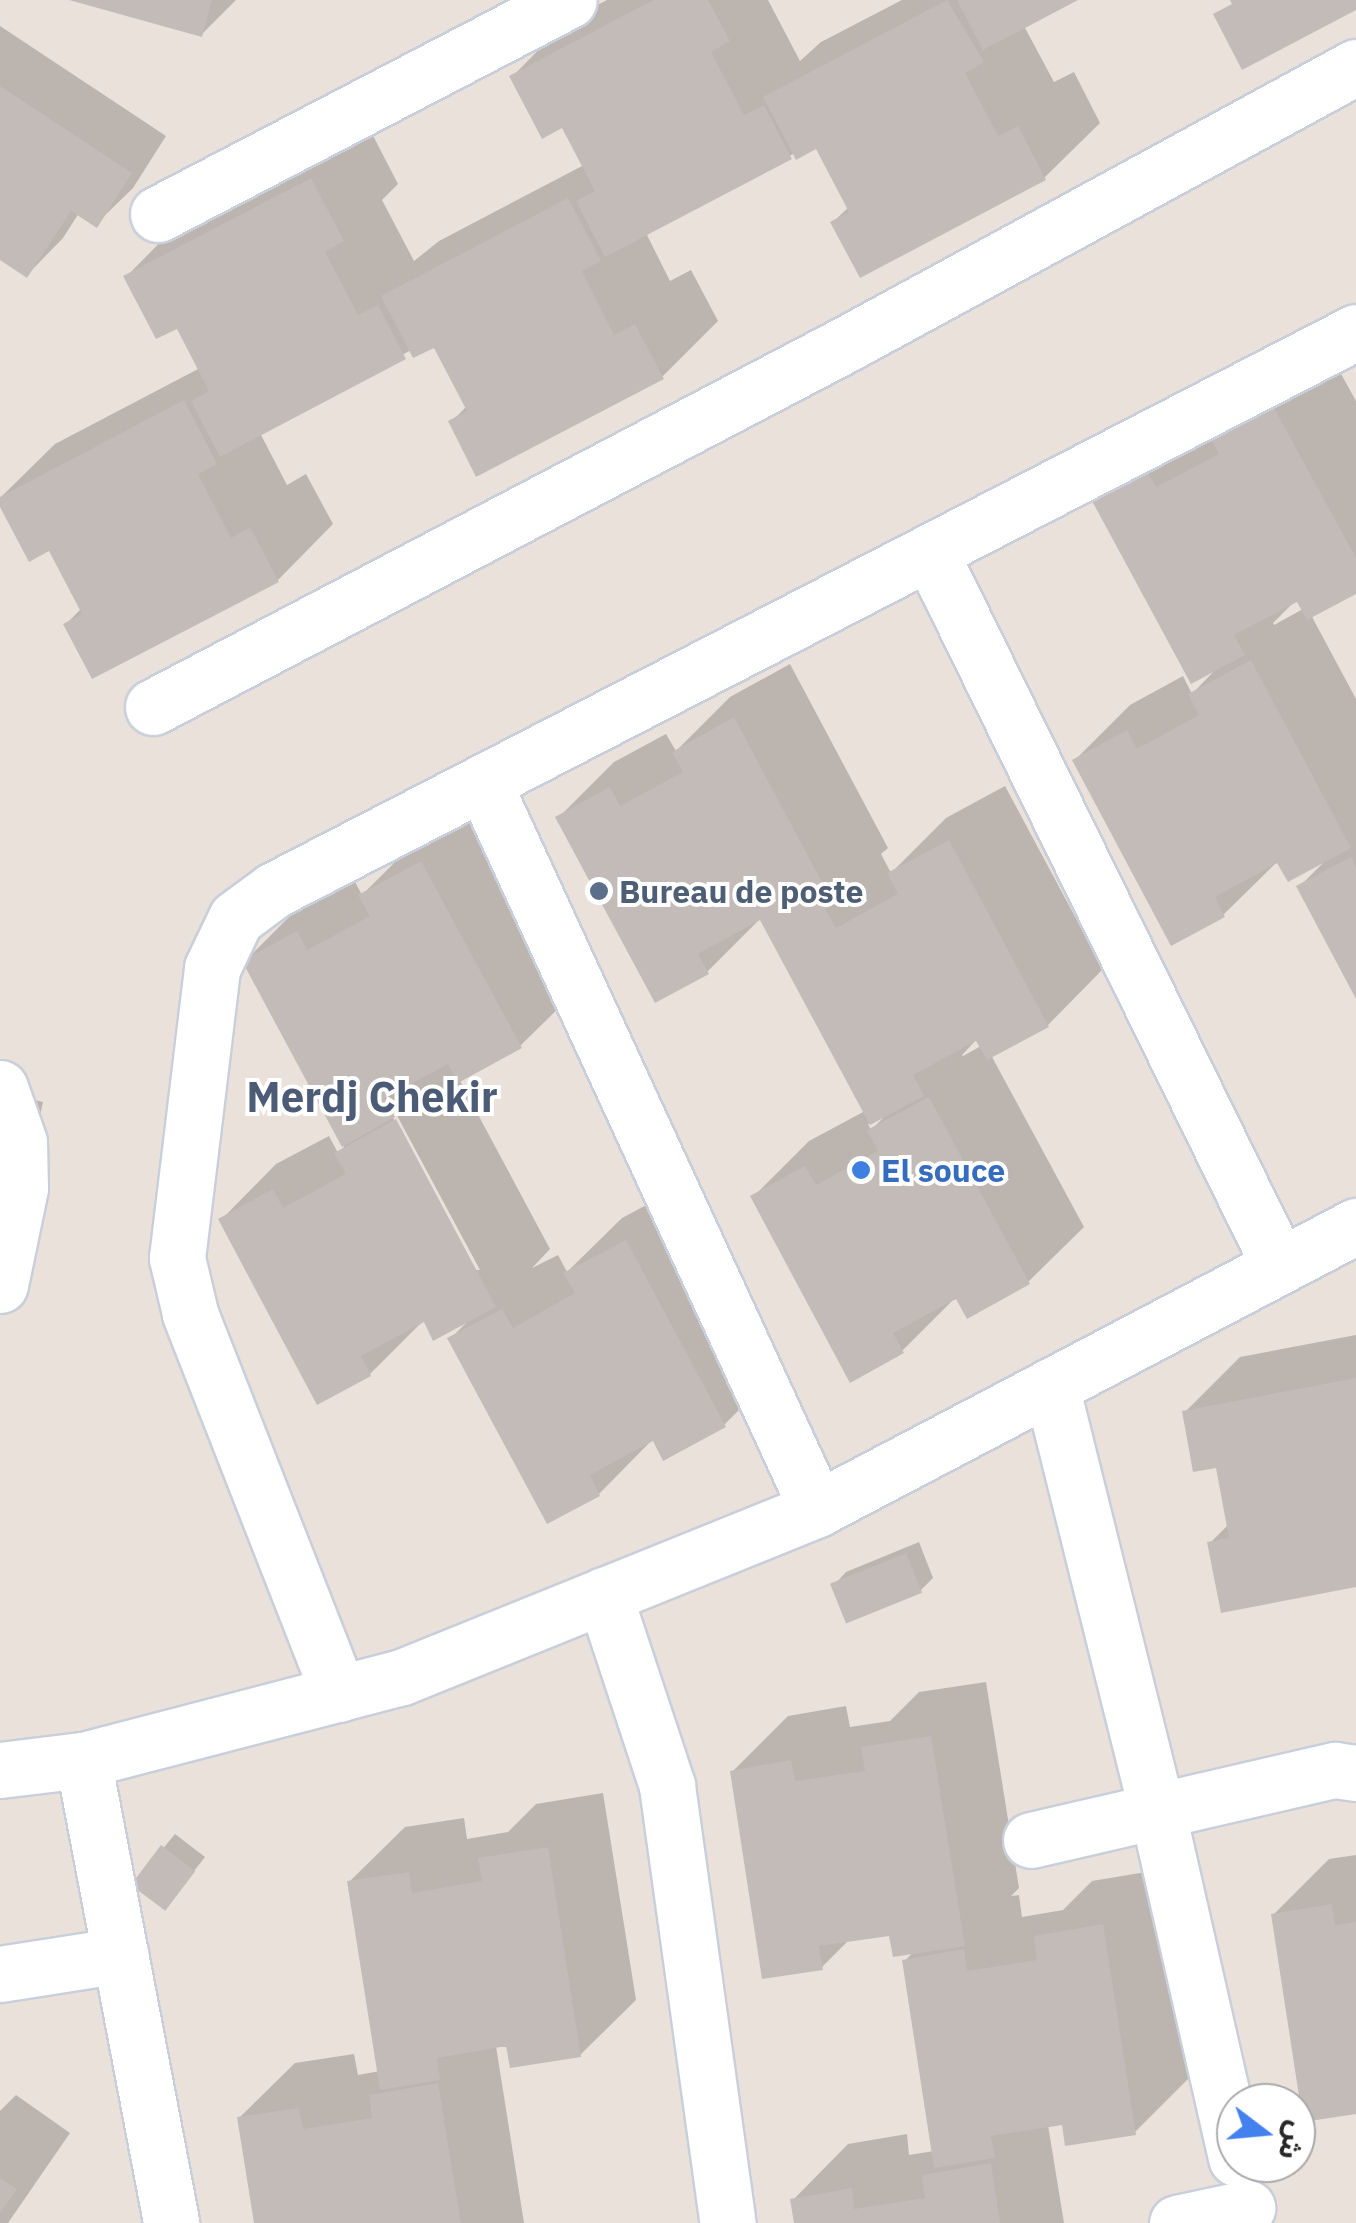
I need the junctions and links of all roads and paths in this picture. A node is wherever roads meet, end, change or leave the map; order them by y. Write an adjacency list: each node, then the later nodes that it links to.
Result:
1 (569, 0): 3 (street)
2 (1356, 67): 6 (street)
3 (158, 214)
4 (1356, 332): 5 (street)
5 (930, 552): 7 (street); 10 (street)
6 (153, 707)
7 (483, 782): 13 (street); 15 (street)
8 (0, 1088): 11 (street)
9 (1356, 1226): 10 (street)
10 (1279, 1264): 12 (street)
11 (0, 1286)
12 (1051, 1386): 13 (street); 19 (street)
13 (817, 1508): 14 (street)
14 (604, 1595): 15 (street); 25 (street)
15 (339, 1694): 16 (street)
16 (83, 1760): 17 (street); 21 (street)
17 (0, 1770)
18 (1349, 1770): 19 (street)
19 (1158, 1814): 20 (street); 23 (street)
20 (1031, 1840)
21 (120, 1955): 22 (street); 24 (street)
22 (0, 1974)
23 (1243, 2188): 26 (street)
24 (171, 2223)
25 (728, 2223)
26 (1177, 2223)

